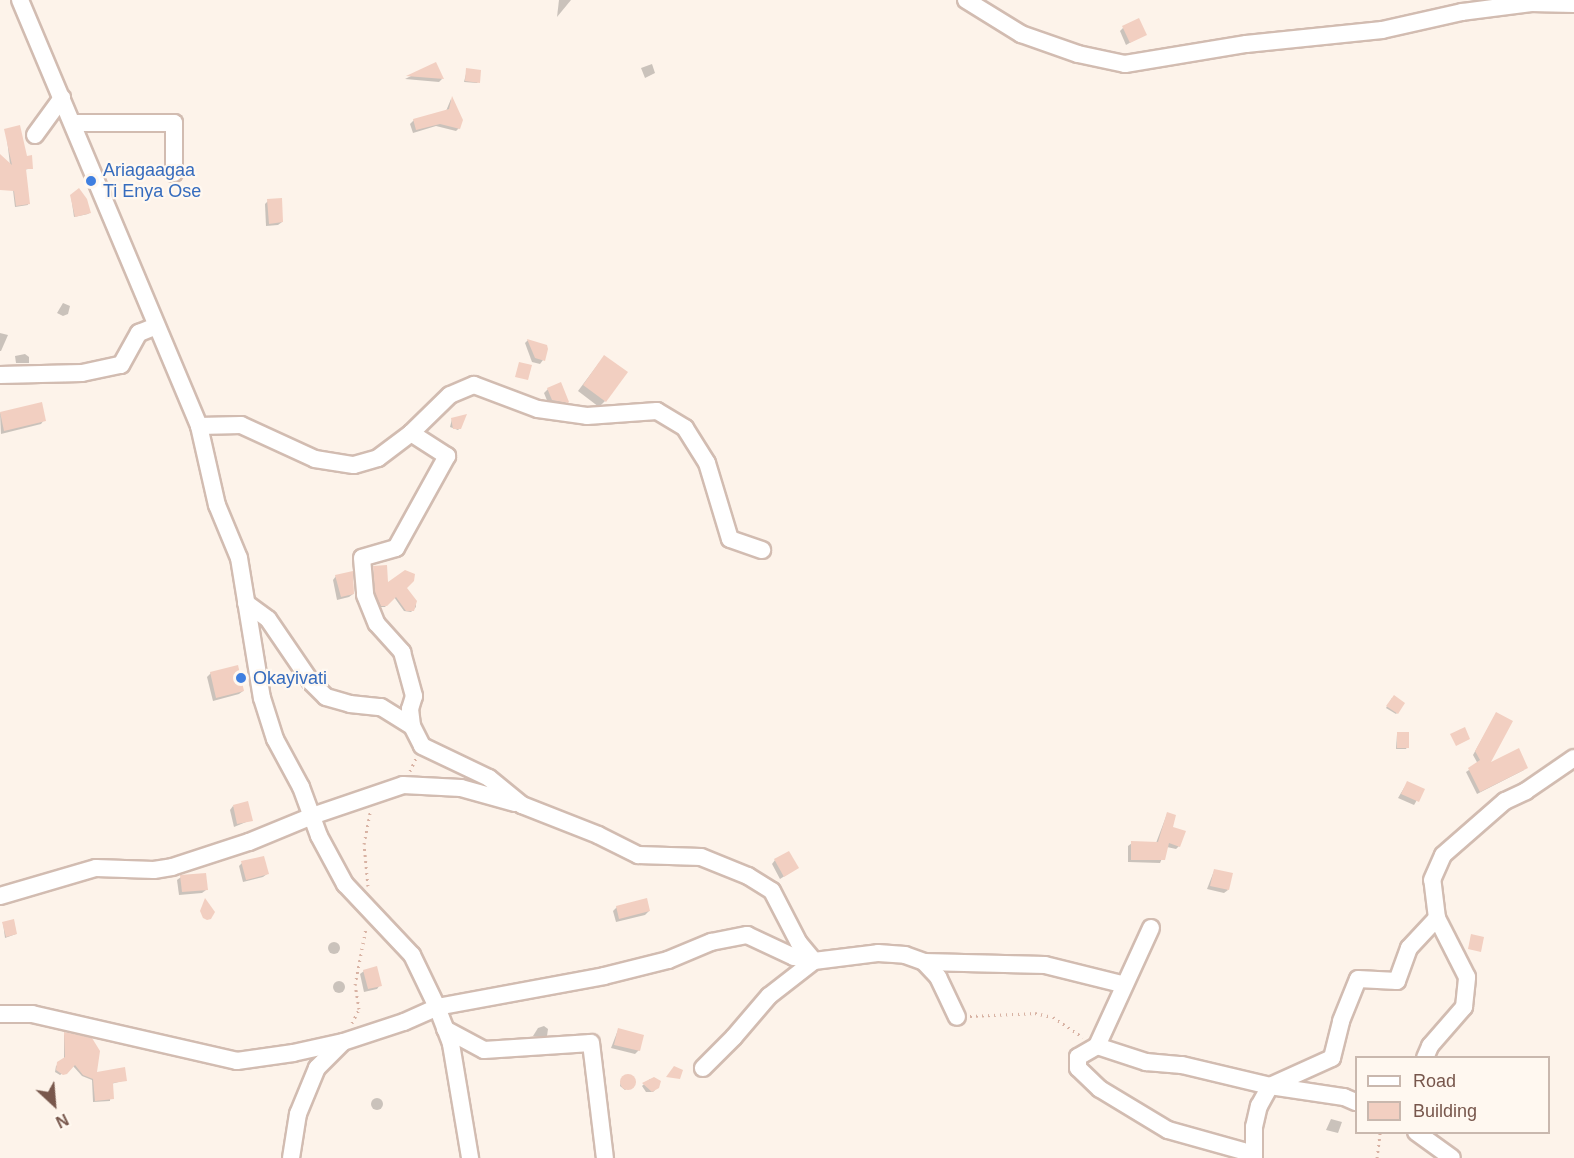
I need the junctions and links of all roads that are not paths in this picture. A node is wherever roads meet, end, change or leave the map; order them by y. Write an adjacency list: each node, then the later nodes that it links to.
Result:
1 (20, 0): 4 (street)
2 (966, 0): 3 (street)
3 (1574, 4)
4 (62, 98): 5 (street); 6 (street)
5 (73, 123): 7 (street); 8 (street)
6 (35, 135)
7 (174, 172)
8 (156, 326): 9 (street); 10 (street)
9 (0, 375)
10 (199, 426): 11 (street); 13 (street)
11 (411, 433): 12 (street); 14 (street)
12 (762, 550)
13 (246, 603): 14 (street); 17 (street)
14 (412, 726): 16 (street)
15 (1574, 758): 19 (street)
16 (522, 805): 17 (street); 21 (street)
17 (312, 816): 18 (street); 24 (street)
18 (0, 896)
19 (1437, 918): 30 (street); 32 (street)
20 (1151, 928): 23 (street)
21 (814, 961): 22 (street); 24 (street); 31 (street)
22 (924, 962): 23 (street); 26 (street)
23 (1125, 985): 29 (street)
24 (437, 1007): 27 (street); 28 (street)
25 (0, 1014): 28 (street)
26 (957, 1017)
27 (445, 1029): 37 (street); 38 (street)
28 (343, 1042): 36 (street)
29 (1097, 1046): 32 (street); 35 (street)
30 (1426, 1056)
31 (703, 1068)
32 (1270, 1086): 33 (street); 35 (street)
33 (1355, 1102)
34 (1419, 1134): 39 (street)
35 (1249, 1154)
36 (291, 1158)
37 (470, 1158)
38 (605, 1158)
39 (1452, 1158)

